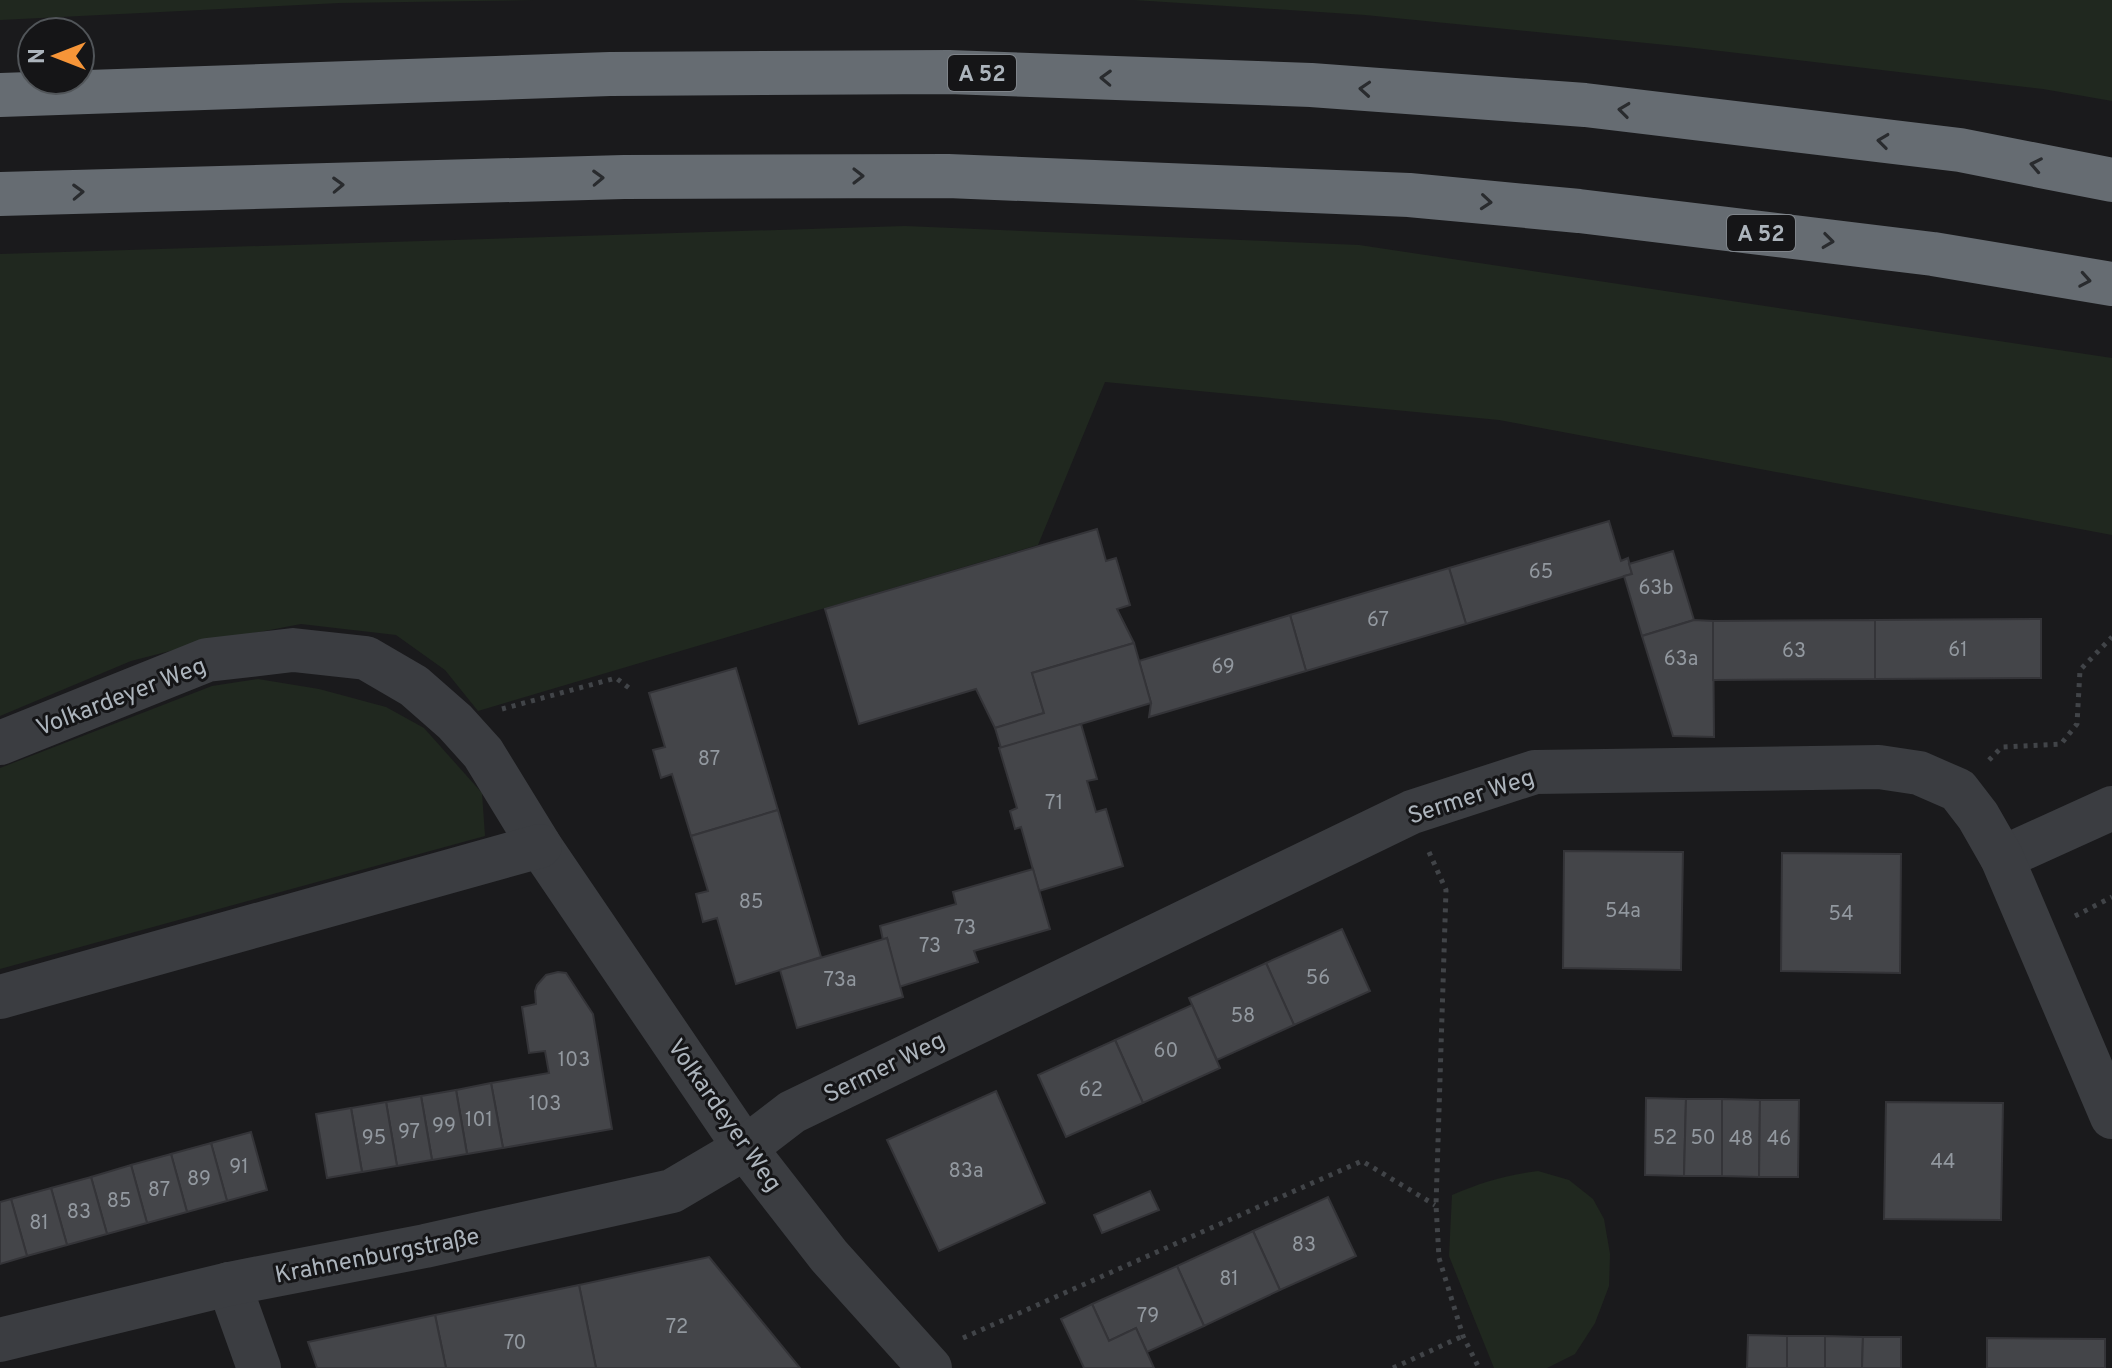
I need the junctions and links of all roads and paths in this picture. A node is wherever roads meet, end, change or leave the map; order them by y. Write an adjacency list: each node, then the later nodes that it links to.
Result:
1 (0, 95): 2 (highway, A 52, one-way to 1)
2 (2112, 180)
3 (0, 194): 4 (highway, A 52, one-way to 4)
4 (2112, 284)
5 (2112, 637): 9 (path)
6 (633, 691): 7 (path)
7 (455, 722): 8 (street, Volkardeyer Weg); 12 (street, Volkardeyer Weg)
8 (0, 743)
9 (1958, 790): 11 (street, Sermer Weg); 13 (street)
10 (2112, 808): 13 (street)
11 (1412, 812): 16 (street, Sermer Weg); 17 (path)
12 (540, 846): 14 (street); 16 (street, Volkardeyer Weg)
13 (2002, 858): 15 (street)
14 (0, 997)
15 (2112, 1117)
16 (745, 1148): 18 (street, Krahnenburgstraße); 21 (street, Volkardeyer Weg)
17 (1436, 1205): 19 (path); 21 (path)
18 (229, 1284): 20 (street, Krahnenburgstraße); 22 (street)
19 (1463, 1336): 23 (path); 24 (path)
20 (0, 1340)
21 (925, 1362)
22 (259, 1368)
23 (1393, 1368)
24 (1479, 1368)

